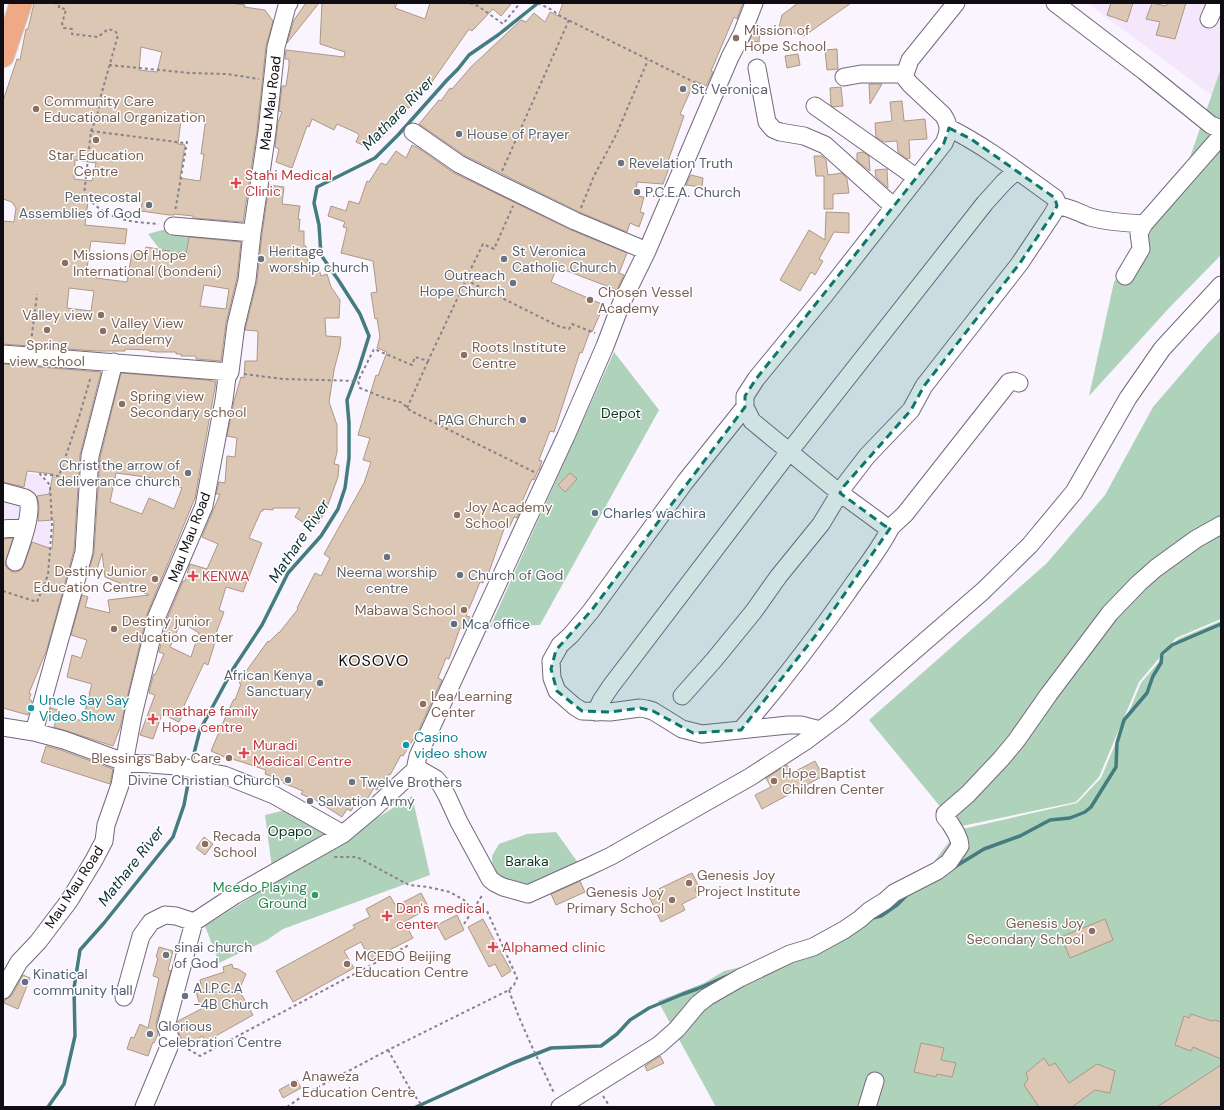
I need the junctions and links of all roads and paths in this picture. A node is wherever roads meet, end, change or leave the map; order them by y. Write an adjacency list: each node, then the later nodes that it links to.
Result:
1 (21, 3): 13 (main road)
2 (54, 3): 15 (path)
3 (470, 3): 4 (path)
4 (520, 3)
5 (538, 3): 12 (path)
6 (754, 3): 20 (street)
7 (956, 3): 17 (street)
8 (1055, 3): 23 (street)
9 (1216, 3): 11 (street)
10 (284, 4): 19 (street, Mau Mau Road)
11 (1209, 19)
12 (569, 20): 14 (path); 29 (path)
13 (3, 56)
14 (648, 60): 20 (path); 33 (path)
15 (109, 65): 19 (path); 24 (path)
16 (757, 68): 32 (street)
17 (905, 74): 18 (street); 22 (street)
18 (844, 77)
19 (273, 81): 36 (street, Mau Mau Road)
20 (715, 92): 37 (street)
21 (815, 106): 28 (street)
22 (949, 128): 27 (street); 28 (street)
23 (1221, 129)
24 (91, 131): 35 (path); 35 (path)
25 (413, 132): 29 (street)
26 (1221, 136): 34 (street)
27 (1016, 171): 31 (street); 53 (street)
28 (917, 178): 32 (street)
29 (497, 183): 30 (street)
30 (519, 194): 33 (street); 39 (path)
31 (1057, 206): 34 (street); 56 (street)
32 (894, 207): 51 (street)
33 (575, 220): 37 (street)
34 (1144, 224): 38 (street)
35 (173, 226): 36 (street)
36 (252, 233): 48 (street, Mau Mau Road)
37 (647, 250): 42 (street)
38 (1125, 276)
39 (466, 280): 42 (path); 46 (path)
40 (1221, 285): 67 (street)
41 (38, 294): 44 (path)
42 (606, 346): 54 (street)
43 (3, 354): 44 (street)
44 (29, 357): 45 (street)
45 (96, 361): 47 (street); 62 (path)
46 (428, 361): 49 (path); 52 (path)
47 (114, 362): 48 (street); 68 (street)
48 (230, 372): 49 (path); 69 (street, Mau Mau Road)
49 (358, 381): 52 (path)
50 (1019, 383): 59 (street)
51 (745, 407): 53 (street); 64 (street)
52 (407, 408): 54 (path)
53 (789, 452): 56 (street); 64 (street)
54 (546, 478): 70 (street)
55 (3, 492): 58 (street)
56 (840, 493): 59 (street); 63 (street)
57 (1221, 525): 87 (street)
58 (26, 527): 60 (street); 61 (street)
59 (892, 528): 66 (street)
60 (3, 529)
61 (16, 562)
62 (3, 591)
63 (682, 696)
64 (596, 712): 66 (street)
65 (3, 727): 68 (street)
66 (741, 730): 67 (street)
67 (820, 730): 70 (street)
68 (34, 732): 69 (street)
69 (124, 762): 71 (street); 78 (street, Mau Mau Road)
70 (417, 768): 71 (street)
71 (343, 834): 72 (street)
72 (302, 857): 74 (path); 75 (street)
73 (483, 894): 74 (path)
74 (473, 911): 76 (path); 79 (path)
75 (194, 922): 80 (street); 81 (street)
76 (464, 924)
77 (409, 945): 81 (path)
78 (3, 990)
79 (509, 990): 82 (path); 87 (path)
80 (124, 997)
81 (170, 1038): 84 (street)
82 (388, 1050): 85 (path); 86 (path)
83 (874, 1081): 88 (street)
84 (144, 1107)
85 (287, 1107)
86 (423, 1107)
87 (561, 1107)
88 (867, 1107)

